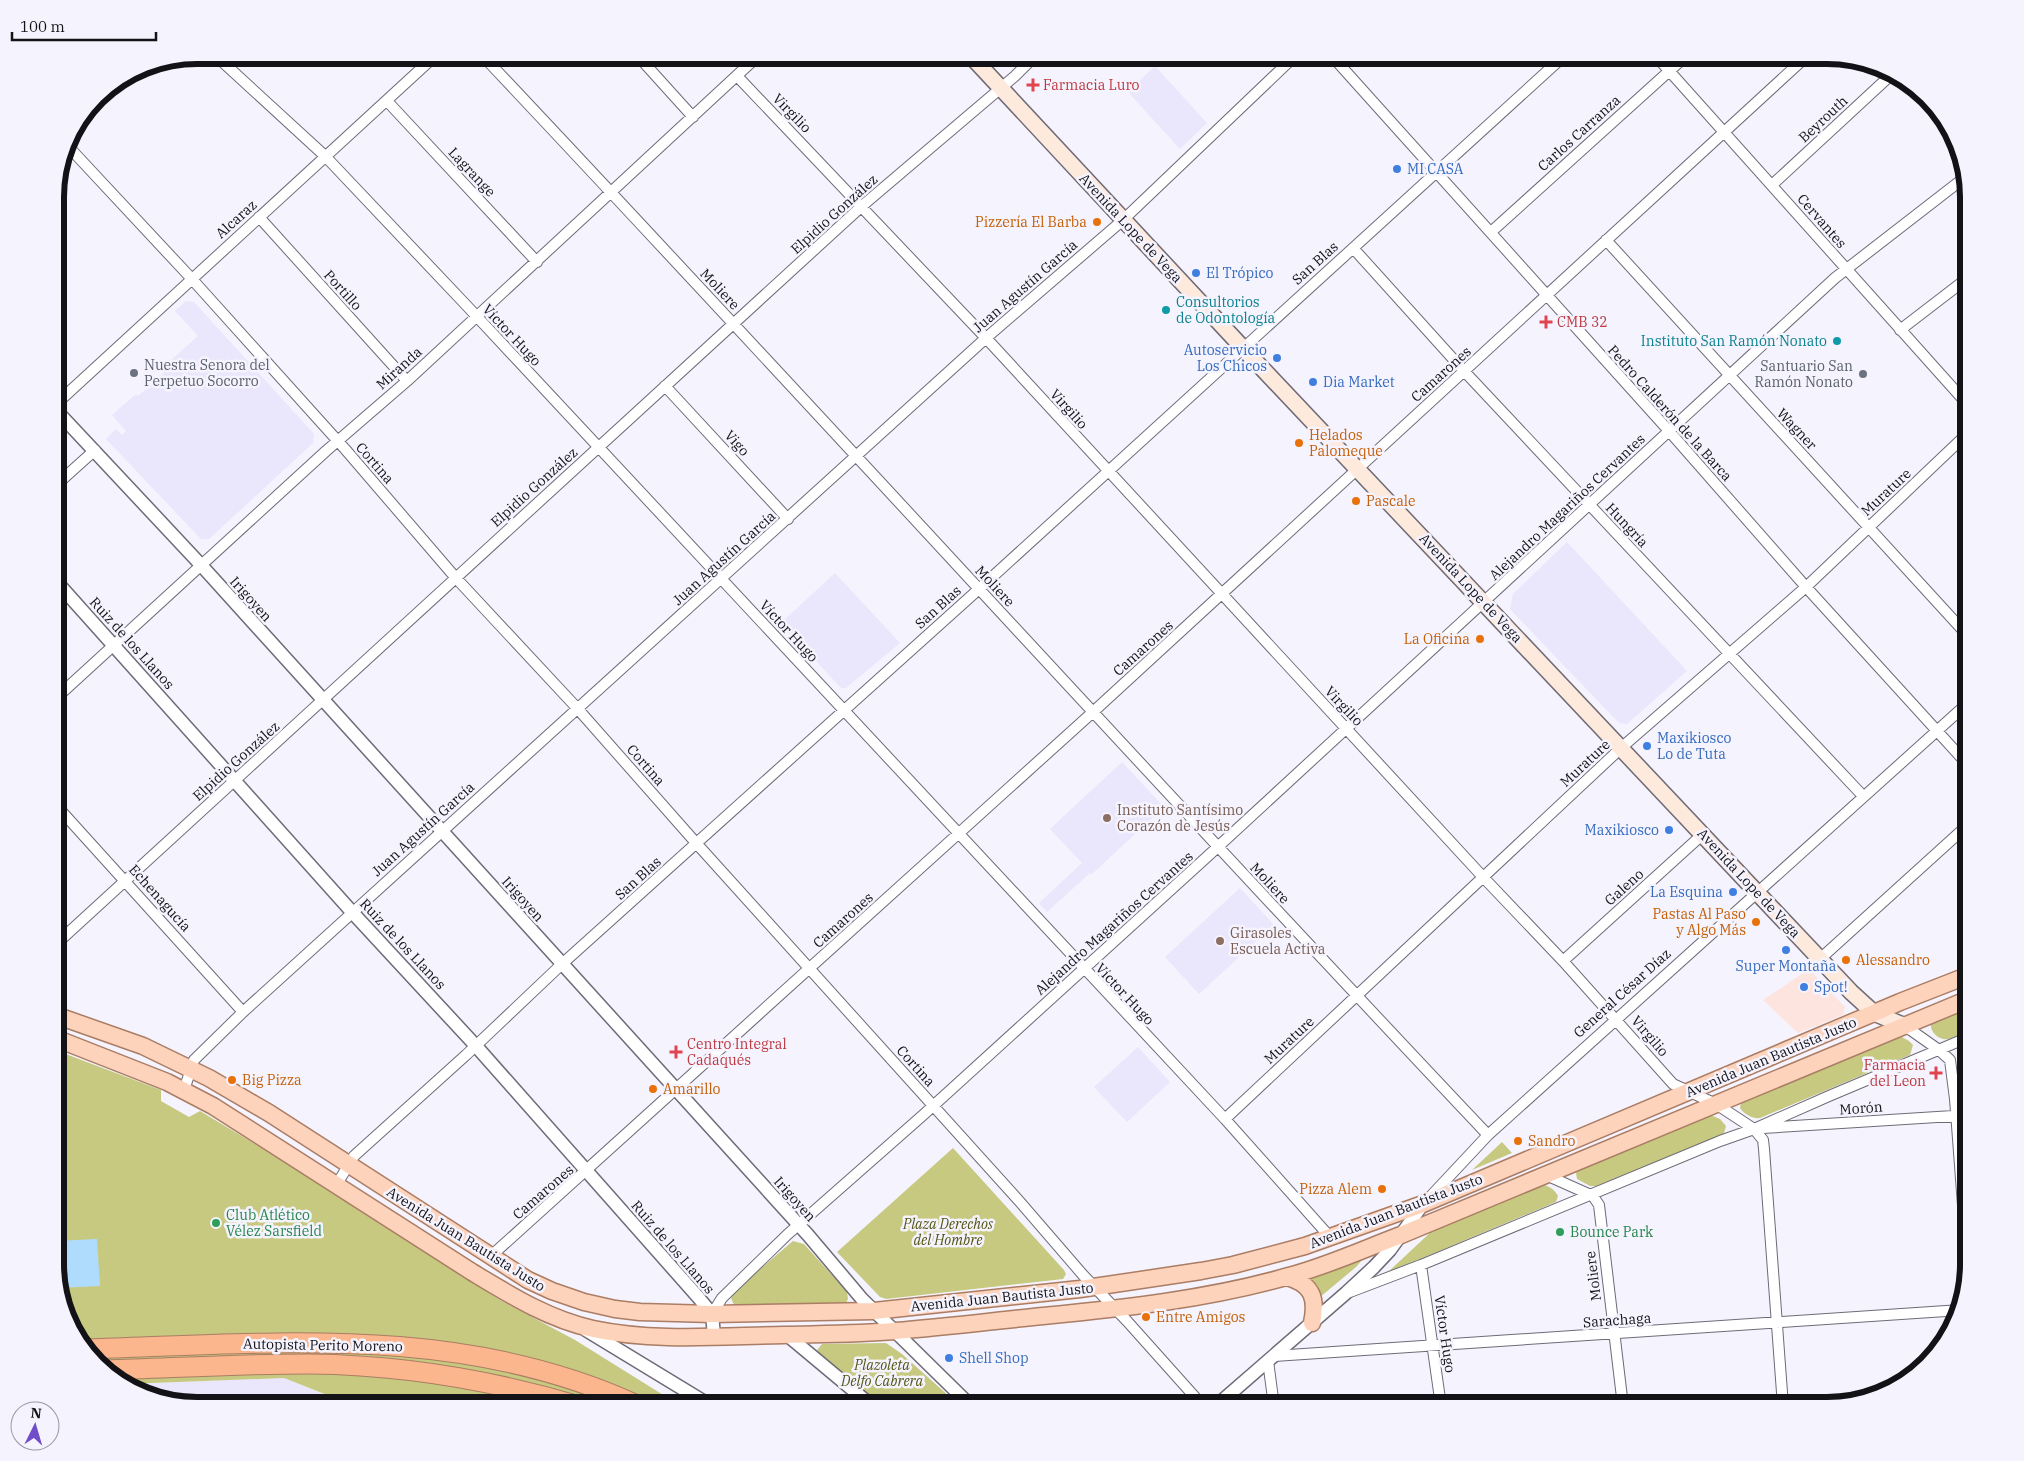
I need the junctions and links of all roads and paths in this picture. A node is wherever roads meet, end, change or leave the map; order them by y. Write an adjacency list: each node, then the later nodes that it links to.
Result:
1 (225, 64): 22 (street, Víctor Hugo)
2 (426, 64): 18 (street, Alcaraz)
3 (491, 64): 26 (street, Moliere)
4 (645, 64): 19 (street)
5 (750, 64): 15 (street, Miranda)
6 (978, 64): 17 (main road, Avenida Lope de Vega)
7 (1026, 64): 17 (street, Elpidio González)
8 (1287, 64): 29 (street, Juan Agustín García)
9 (1339, 64): 23 (street, Pedro Calderón de la Barca)
10 (1555, 64): 23 (street, San Blas)
11 (1664, 64): 14 (street, Cervantes)
12 (1677, 64): 14 (street, Carlos Carranza)
13 (1798, 64): 20 (street, Camarones)
14 (1670, 70): 20 (street, Cervantes); 30 (street, Carlos Carranza)
15 (737, 76): 19 (street, Miranda); 27 (street, Virgilio)
16 (1887, 79): 25 (street, Beyrouth)
17 (1000, 88): 27 (street, Elpidio González); 29 (main road, Avenida Lope de Vega)
18 (387, 101): 22 (street, Alcaraz); 33 (street, Lagrange)
19 (692, 117): 26 (street, Miranda)
20 (1724, 132): 25 (street, Cervantes); 31 (street, Camarones)
21 (72, 151): 35 (street, Cortina)
22 (325, 156): 28 (street, Alcaraz); 38 (street, Víctor Hugo)
23 (1436, 172): 30 (street, Pedro Calderón de la Barca); 32 (street, San Blas)
24 (1959, 182): 34 (street, Alejandro Magariños Cervantes)
25 (1772, 185): 34 (street, Cervantes)
26 (612, 192): 33 (street, Miranda); 39 (street, Moliere)
27 (862, 206): 39 (street, Elpidio González); 41 (street, Virgilio)
28 (259, 217): 35 (street, Alcaraz); 45 (street, Portillo)
29 (1124, 220): 41 (street, Juan Agustín García); 42 (main road, Avenida Lope de Vega)
30 (1491, 232): 37 (street, Pedro Calderón de la Barca)
31 (1606, 240): 37 (street, Camarones); 44 (street, Wagner)
32 (1353, 248): 42 (street, San Blas); 43 (street, Hungría)
33 (537, 262): 38 (street, Miranda)
34 (1846, 269): 40 (street, Cervantes); 44 (street, Alejandro Magariños Cervantes)
35 (191, 278): 48 (street, Alcaraz); 52 (street, Cortina)
36 (1960, 284): 40 (street)
37 (1547, 295): 43 (street, Camarones); 50 (street, Pedro Calderón de la Barca)
38 (476, 316): 45 (street, Miranda); 53 (street, Víctor Hugo)
39 (734, 324): 46 (street, Elpidio González); 55 (street, Moliere)
40 (1900, 330): 47 (street, Cervantes)
41 (986, 338): 55 (street, Juan Agustín García); 57 (street, Virgilio)
42 (1242, 347): 56 (main road, Avenida Lope de Vega); 57 (street, San Blas)
43 (1464, 371): 56 (street, Camarones); 59 (street, Hungría)
44 (1729, 375): 50 (street, Alejandro Magariños Cervantes); 61 (street, Wagner)
45 (407, 381): 52 (street, Miranda)
46 (665, 386): 53 (street, Elpidio González); 60 (street, Vigo)
47 (1960, 396)
48 (64, 397)
49 (64, 418): 54 (street, Irigoyen)
50 (1669, 431): 59 (street, Alejandro Magariños Cervantes); 65 (street, Pedro Calderón de la Barca)
51 (1960, 440): 61 (street, Murature)
52 (338, 442): 62 (street, Miranda); 63 (street, Cortina)
53 (599, 447): 63 (street, Elpidio González); 64 (street, Víctor Hugo)
54 (95, 450): 58 (street); 62 (street, Irigoyen)
55 (857, 456): 60 (street, Juan Agustín García); 66 (street, Moliere)
56 (1358, 468): 68 (street, Camarones); 69 (main road, Avenida Lope de Vega)
57 (1107, 471): 66 (street, San Blas); 68 (street, Virgilio)
58 (64, 478)
59 (1589, 505): 69 (street, Alejandro Magariños Cervantes); 72 (street, Hungría)
60 (788, 519): 64 (street, Juan Agustín García)
61 (1868, 527): 65 (street, Murature); 70 (street, Wagner)
62 (201, 565): 71 (street, Miranda); 74 (street, Irigoyen)
63 (455, 577): 74 (street, Elpidio González); 75 (street, Cortina)
64 (722, 579): 75 (street, Juan Agustín García); 77 (street, Víctor Hugo)
65 (1806, 587): 72 (street, Murature); 80 (street, Pedro Calderón de la Barca)
66 (979, 589): 77 (street, San Blas); 78 (street, Moliere)
67 (64, 590): 71 (street, Ruiz de los Llanos)
68 (1222, 594): 78 (street, Camarones); 79 (street, Virgilio)
69 (1484, 602): 79 (street, Alejandro Magariños Cervantes); 81 (main road, Avenida Lope de Vega)
70 (1960, 627)
71 (114, 646): 73 (street, Miranda); 83 (street, Ruiz de los Llanos)
72 (1730, 654): 81 (street, Murature); 84 (street, Hungría)
73 (64, 691)
74 (323, 700): 83 (street, Elpidio González); 86 (street, Irigoyen)
75 (577, 708): 86 (street, Juan Agustín García); 90 (street, Cortina)
76 (1960, 710): 80 (street, General César Díaz)
77 (844, 711): 88 (street, Víctor Hugo); 90 (street, San Blas)
78 (1093, 712): 88 (street, Camarones); 91 (street, Moliere)
79 (1346, 729): 91 (street, Alejandro Magariños Cervantes); 92 (street, Virgilio)
80 (1938, 730): 82 (street, Pedro Calderón de la Barca); 84 (street, General César Díaz)
81 (1621, 748): 89 (main road, Avenida Lope de Vega); 92 (street, Murature)
82 (1960, 756)
83 (235, 780): 93 (street, Elpidio González); 95 (street, Ruiz de los Llanos)
84 (1863, 796): 94 (street, General César Díaz)
85 (64, 814): 93 (street, Echenagucía)
86 (442, 831): 95 (street, Juan Agustín García); 99 (street, Irigoyen)
87 (1960, 832): 97 (street)
88 (958, 834): 100 (street, Camarones); 101 (street, Víctor Hugo)
89 (1703, 834): 94 (main road, Avenida Lope de Vega); 98 (street, Galeno)
90 (697, 844): 99 (street, San Blas); 100 (street, Cortina)
91 (1217, 847): 101 (street, Alejandro Magariños Cervantes); 103 (street, Moliere)
92 (1483, 877): 98 (street, Virgilio); 103 (street, Murature)
93 (126, 880): 96 (street, Elpidio González); 105 (street, Echenagucía)
94 (1757, 892): 97 (main road, Avenida Lope de Vega); 108 (street, General César Díaz)
95 (352, 912): 105 (street, Juan Agustín García); 112 (street, Ruiz de los Llanos)
96 (64, 937)
97 (1820, 959): 106 (main road, Avenida Lope de Vega)
98 (1564, 961): 108 (street, Virgilio)
99 (562, 964): 112 (street, San Blas); 116 (street, Irigoyen)
100 (810, 969): 116 (street, Camarones); 119 (street, Cortina)
101 (1083, 969): 119 (street, Alejandro Magariños Cervantes); 122 (street, Víctor Hugo)
102 (1960, 979): 106 (main road, Avenida Juan Bautista Justo)
103 (1356, 996): 122 (street, Murature); 124 (street, Moliere)
104 (1960, 1003): 109 (main road, Avenida Juan Bautista Justo)
105 (243, 1012): 114 (street, Juan Agustín García)
106 (1874, 1013): 109 (main road, Avenida Lope de Vega); 117 (main road, Avenida Juan Bautista Justo)
107 (64, 1018): 114 (main road, Avenida Juan Bautista Justo)
108 (1616, 1018): 117 (street, Virgilio); 124 (street, General César Díaz)
109 (1905, 1026): 113 (street, Avenida Lope de Vega); 118 (main road, Avenida Juan Bautista Justo)
110 (64, 1041): 115 (main road, Avenida Juan Bautista Justo)
111 (1960, 1041): 113 (street)
112 (476, 1046): 125 (street, San Blas); 127 (street, Ruiz de los Llanos)
113 (1939, 1050): 120 (street, Avenida Lope de Vega); 123 (street)
114 (191, 1068): 115 (street, Juan Agustín García); 125 (main road, Avenida Juan Bautista Justo)
115 (184, 1090): 129 (main road, Avenida Juan Bautista Justo)
116 (676, 1090): 127 (street, Camarones); 132 (street, Irigoyen)
117 (1688, 1092): 118 (street, Virgilio); 131 (main road, Avenida Juan Bautista Justo)
118 (1716, 1104): 123 (street, Virgilio); 128 (main road, Avenida Juan Bautista Justo)
119 (933, 1106): 132 (street, Alejandro Magariños Cervantes); 138 (street, Cortina)
120 (1956, 1115): 121 (street, Morón); 123 (street, Morón); 126 (street, Avenida Lope de Vega)
121 (1960, 1115)
122 (1224, 1120): 134 (street, Víctor Hugo)
123 (1754, 1129): 130 (street); 144 (street)
124 (1488, 1135): 131 (street, General César Díaz)
125 (348, 1165): 129 (street, San Blas); 135 (main road, Avenida Juan Bautista Justo)
126 (1960, 1167)
127 (586, 1172): 135 (street, Camarones); 143 (street, Ruiz de los Llanos)
128 (1546, 1175): 130 (street); 133 (main road, Avenida Juan Bautista Justo)
129 (337, 1184): 146 (main road, Avenida Juan Bautista Justo)
130 (1592, 1196): 136 (street); 149 (street, Moliere)
131 (1424, 1204): 133 (street, General César Díaz); 134 (main road, Avenida Juan Bautista Justo)
132 (798, 1226): 141 (street, Irigoyen); 143 (street, Alejandro Magariños Cervantes)
133 (1402, 1235): 137 (main road, Avenida Juan Bautista Justo); 139 (street, General César Díaz)
134 (1330, 1237): 138 (main road, Avenida Juan Bautista Justo)
135 (491, 1256): 143 (main road, Avenida Juan Bautista Justo)
136 (1421, 1266): 139 (street); 151 (street, Víctor Hugo)
137 (1288, 1277): 140 (main road, Avenida Juan Bautista Justo); 145 (main road)
138 (1094, 1287): 140 (street, Cortina); 141 (main road, Avenida Juan Bautista Justo)
139 (1346, 1293): 145 (street, General César Díaz)
140 (1115, 1308): 147 (main road, Avenida Juan Bautista Justo); 160 (street, Cortina)
141 (874, 1311): 143 (main road, Avenida Juan Bautista Justo); 147 (street, Irigoyen)
142 (1951, 1311): 144 (street, Sarachaga)
143 (712, 1314): 150 (street, Ruiz de los Llanos)
144 (1777, 1322): 149 (street, Sarachaga); 165 (street)
145 (1312, 1323): 153 (street, General César Díaz)
146 (580, 1326): 150 (main road, Avenida Juan Bautista Justo); 157 (street)
147 (894, 1331): 148 (main road, Avenida Juan Bautista Justo); 159 (street, Irigoyen)
148 (787, 1334): 150 (main road, Avenida Juan Bautista Justo); 158 (street)
149 (1614, 1334): 151 (street, Sarachaga); 164 (street, Moliere)
150 (714, 1336)
151 (1433, 1346): 153 (street, Sarachaga); 163 (street, Víctor Hugo)
152 (94, 1349): 156 (highway, Autopista Perito Moreno)
153 (1271, 1359): 161 (street, General César Díaz); 162 (street)
154 (116, 1370): 155 (highway, Autopista Perito Moreno)
155 (543, 1397)
156 (618, 1397)
157 (696, 1397)
158 (861, 1397)
159 (963, 1397)
160 (1195, 1397)
161 (1227, 1397)
162 (1273, 1397)
163 (1440, 1397)
164 (1622, 1397)
165 (1783, 1397)

